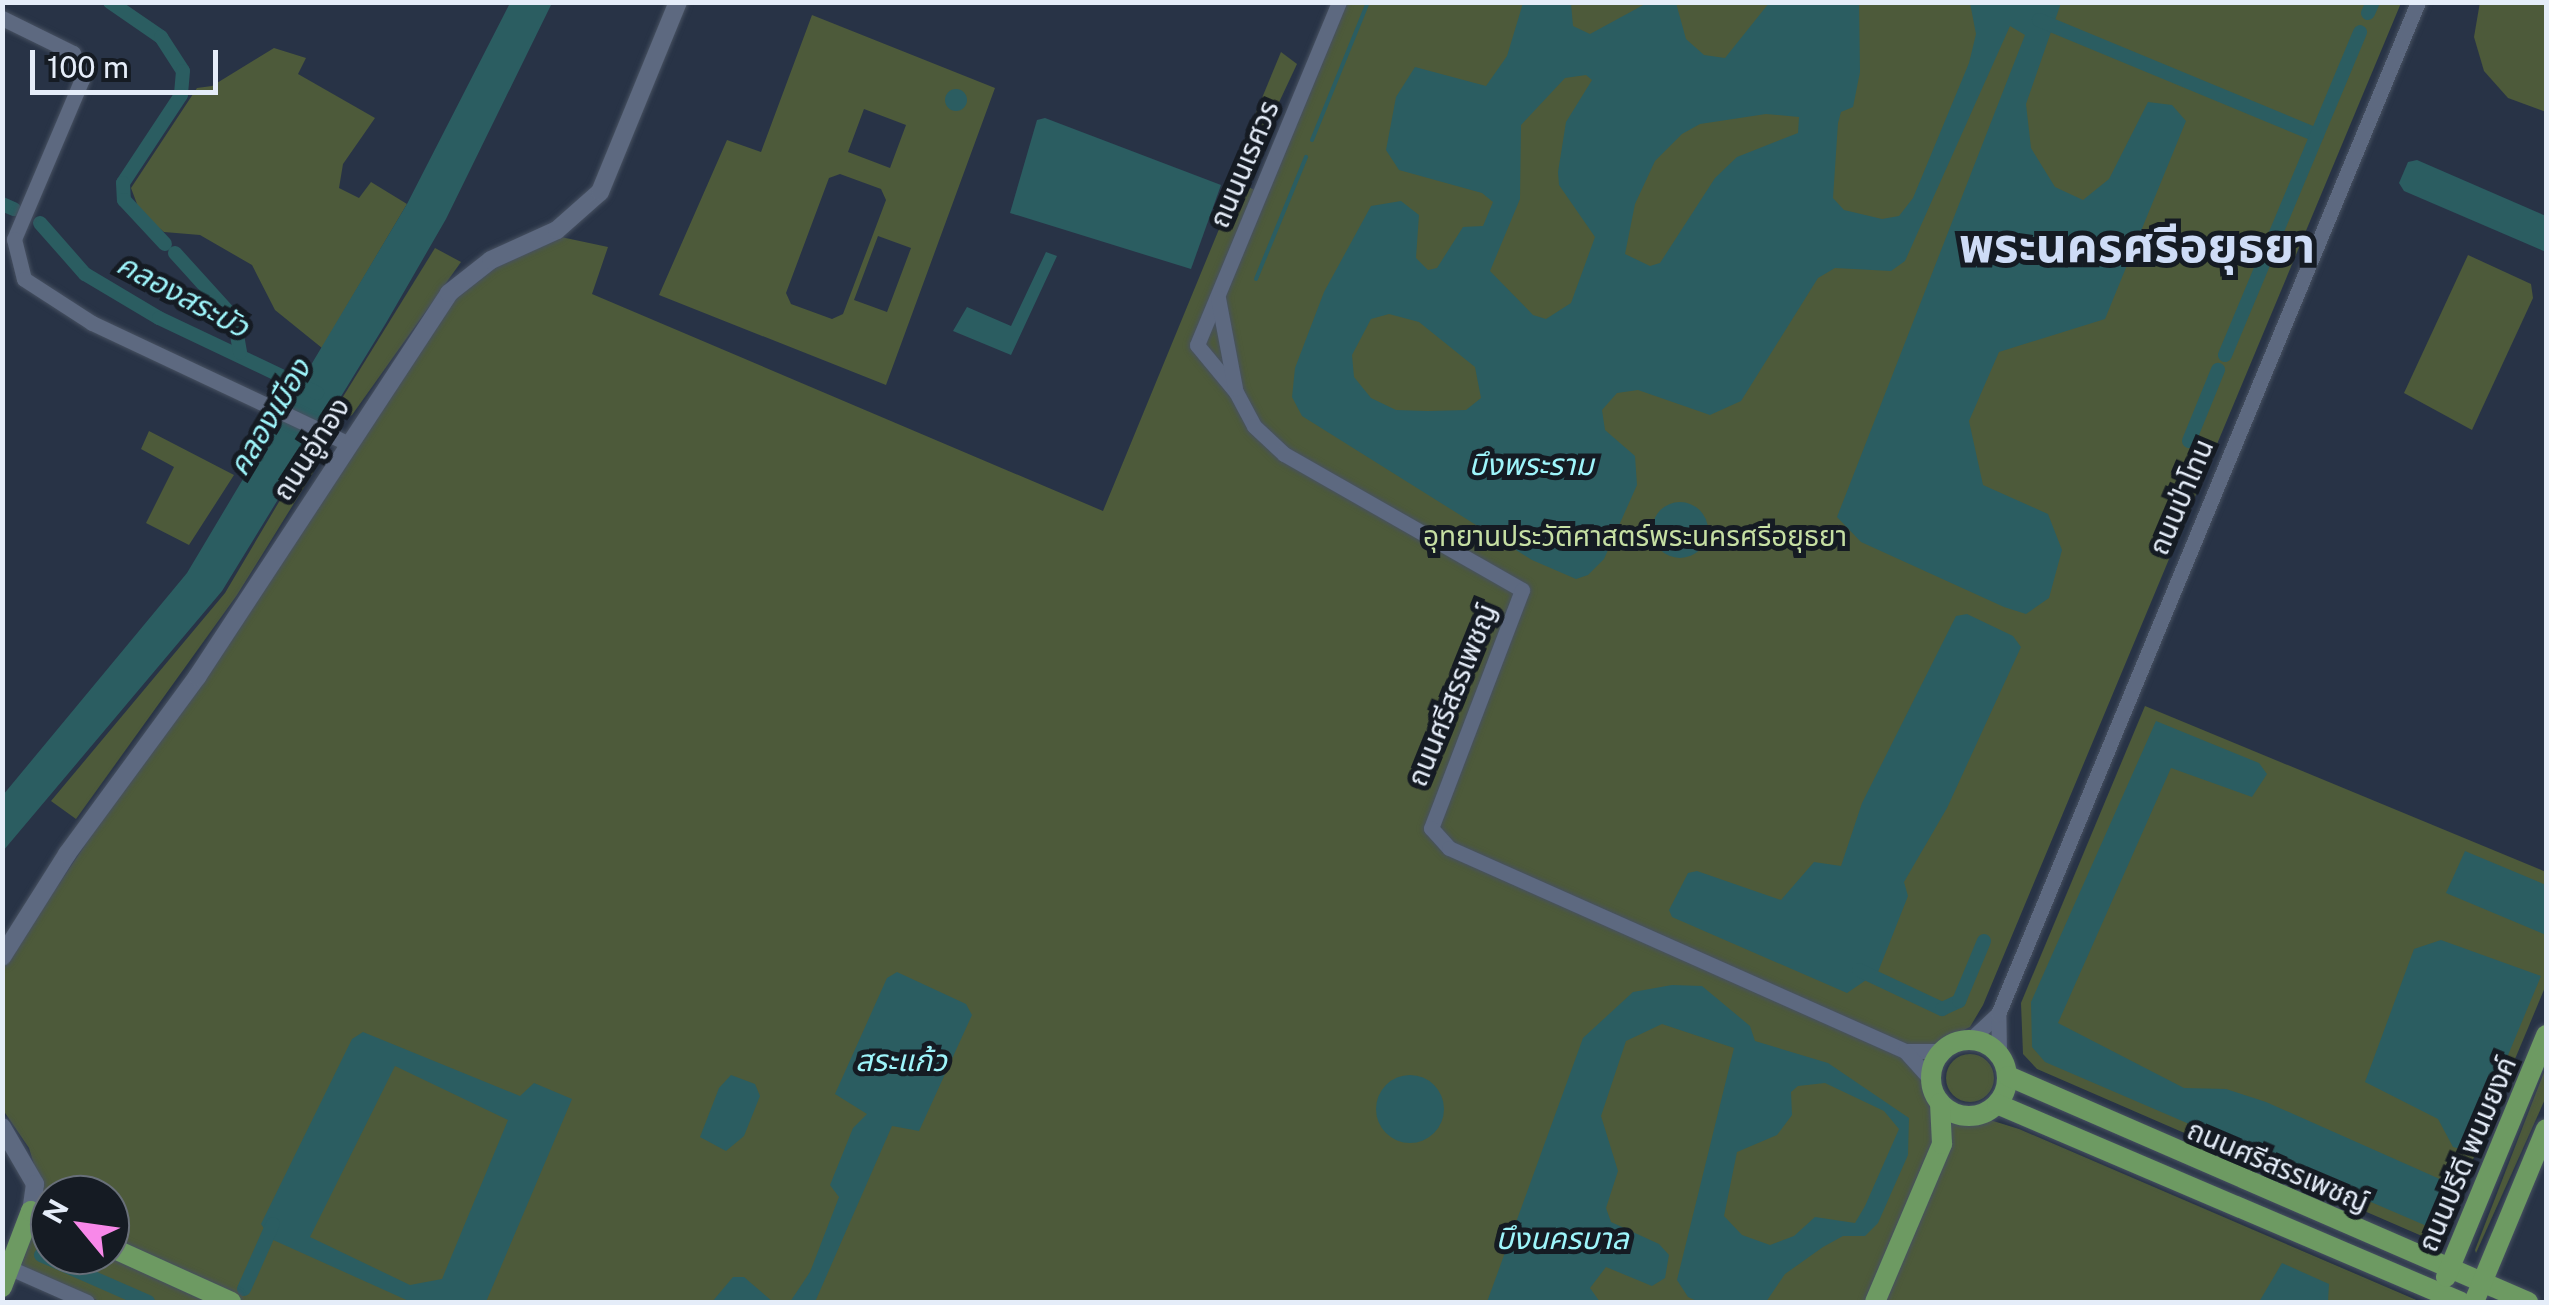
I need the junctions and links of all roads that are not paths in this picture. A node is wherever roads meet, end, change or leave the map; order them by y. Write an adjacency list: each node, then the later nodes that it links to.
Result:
1 (678, 2): 8 (main road, ถนนอู่ทอง)
2 (1339, 2): 5 (street, ถนนนเรศวร)
3 (2418, 2): 10 (street, ถนนป่าโทน)
4 (2, 18): 8 (street)
5 (1218, 293): 6 (street, ถนนนเรศวร); 7 (street, ถนนศรีสรรเพชญ์)
6 (1197, 345): 7 (street, ถนนศรีสรรเพชญ์)
7 (1236, 392): 14 (street, ถนนศรีสรรเพชญ์)
8 (339, 440): 9 (main road, ถนนอู่ทอง)
9 (2, 957)
10 (1998, 1014): 12 (street, ถนนป่าโทน); 15 (street, ถนนป่าโทน)
11 (2546, 1035): 31 (main road, ถนนปรีดี พนมยงค์)
12 (1971, 1039): 13 (main road); 15 (main road)
13 (1942, 1050): 14 (street, ถนนศรีสรรเพชญ์); 17 (main road)
14 (1905, 1051): 17 (street, ถนนศรีสรรเพชญ์)
15 (1999, 1052): 16 (main road)
16 (2008, 1076): 19 (main road); 24 (main road, ถนนศรีสรรเพชญ์)
17 (1931, 1080): 18 (main road)
18 (1940, 1103): 20 (main road); 23 (main road)
19 (1997, 1104): 20 (main road); 25 (main road, ถนนศรีสรรเพชญ์)
20 (1971, 1116): 23 (main road)
21 (2, 1127): 27 (main road)
22 (2546, 1129): 34 (main road)
23 (1942, 1144): 37 (main road)
24 (2155, 1144): 25 (main road); 26 (main road, ถนนศรีสรรเพชญ์)
25 (2145, 1166): 28 (main road, ถนนศรีสรรเพชญ์)
26 (2207, 1166): 28 (main road); 31 (main road, ถนนศรีสรรเพชญ์)
27 (30, 1177)
28 (2197, 1189): 33 (main road, ถนนศรีสรรเพชญ์)
29 (30, 1234): 32 (main road)
30 (130, 1257): 36 (main road)
31 (2449, 1268): 33 (main road, ถนนปรีดี พนมยงค์); 34 (main road, ถนนศรีสรรเพชญ์)
32 (6, 1278): 35 (street)
33 (2439, 1293): 38 (main road, ถนนศรีสรรเพชญ์)
34 (2478, 1293): 39 (main road, ถนนศรีสรรเพชญ์)
35 (87, 1302)
36 (230, 1302)
37 (1875, 1302)
38 (2461, 1302)
39 (2528, 1302)

